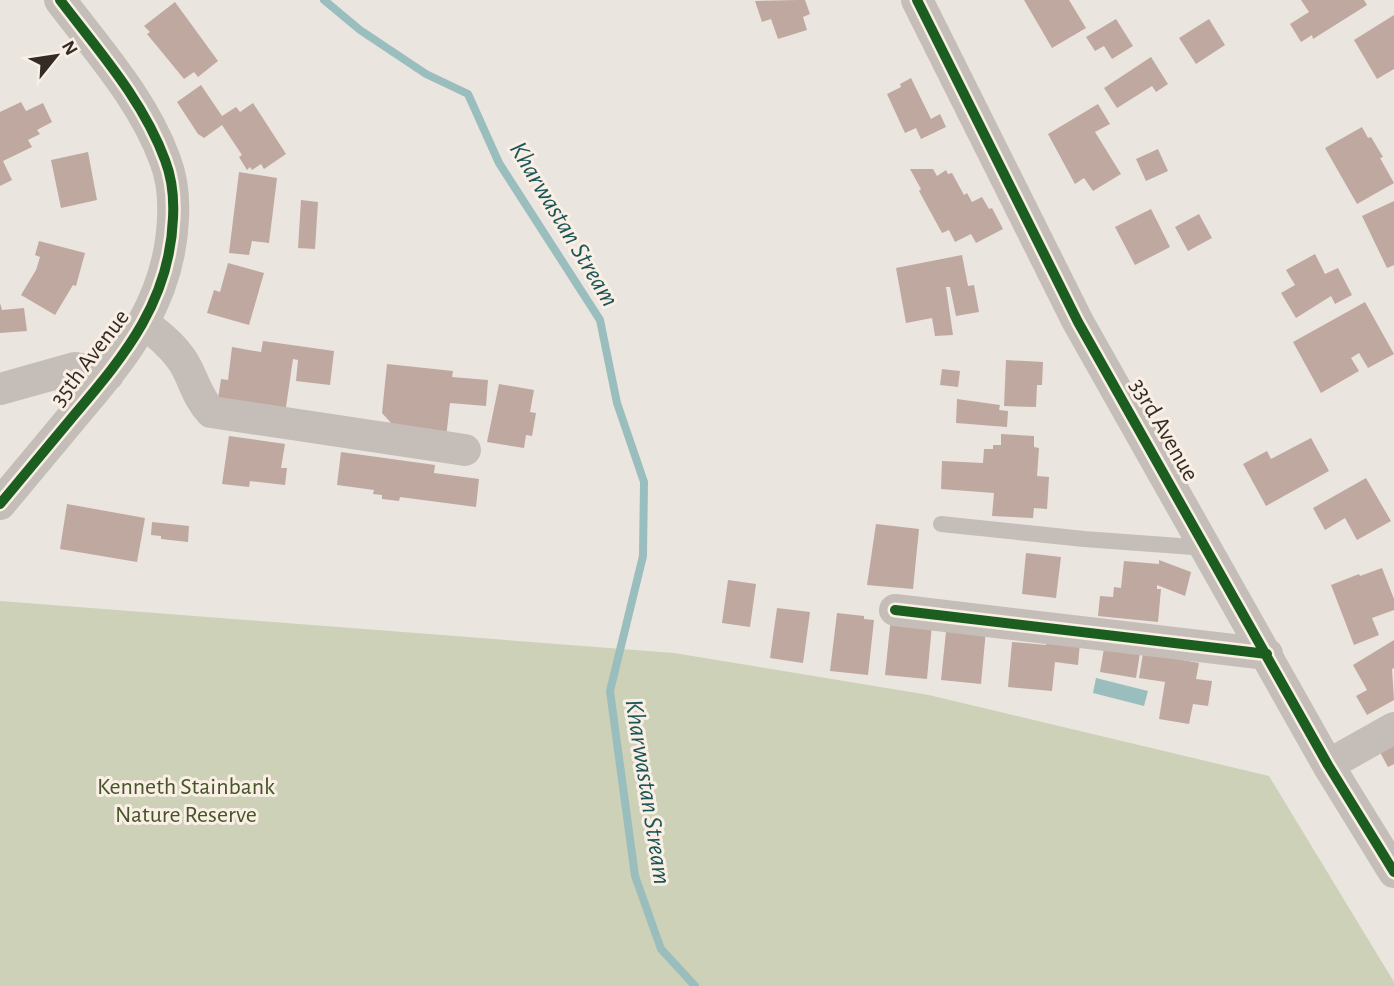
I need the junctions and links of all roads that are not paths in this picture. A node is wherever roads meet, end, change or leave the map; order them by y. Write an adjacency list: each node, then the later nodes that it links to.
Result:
1 (60, 0): 3 (street, 35th Avenue)
2 (917, 0): 9 (street, 33rd Avenue)
3 (144, 323): 4 (street, 35th Avenue); 6 (street)
4 (108, 374): 5 (street); 7 (street, 35th Avenue)
5 (0, 389)
6 (465, 450)
7 (0, 504)
8 (941, 524): 9 (lane)
9 (1207, 548): 11 (street, 33rd Avenue)
10 (895, 610): 11 (street)
11 (1267, 654): 13 (street, 33rd Avenue)
12 (1394, 728): 13 (street)
13 (1328, 765): 14 (street, 33rd Avenue)
14 (1394, 872)

